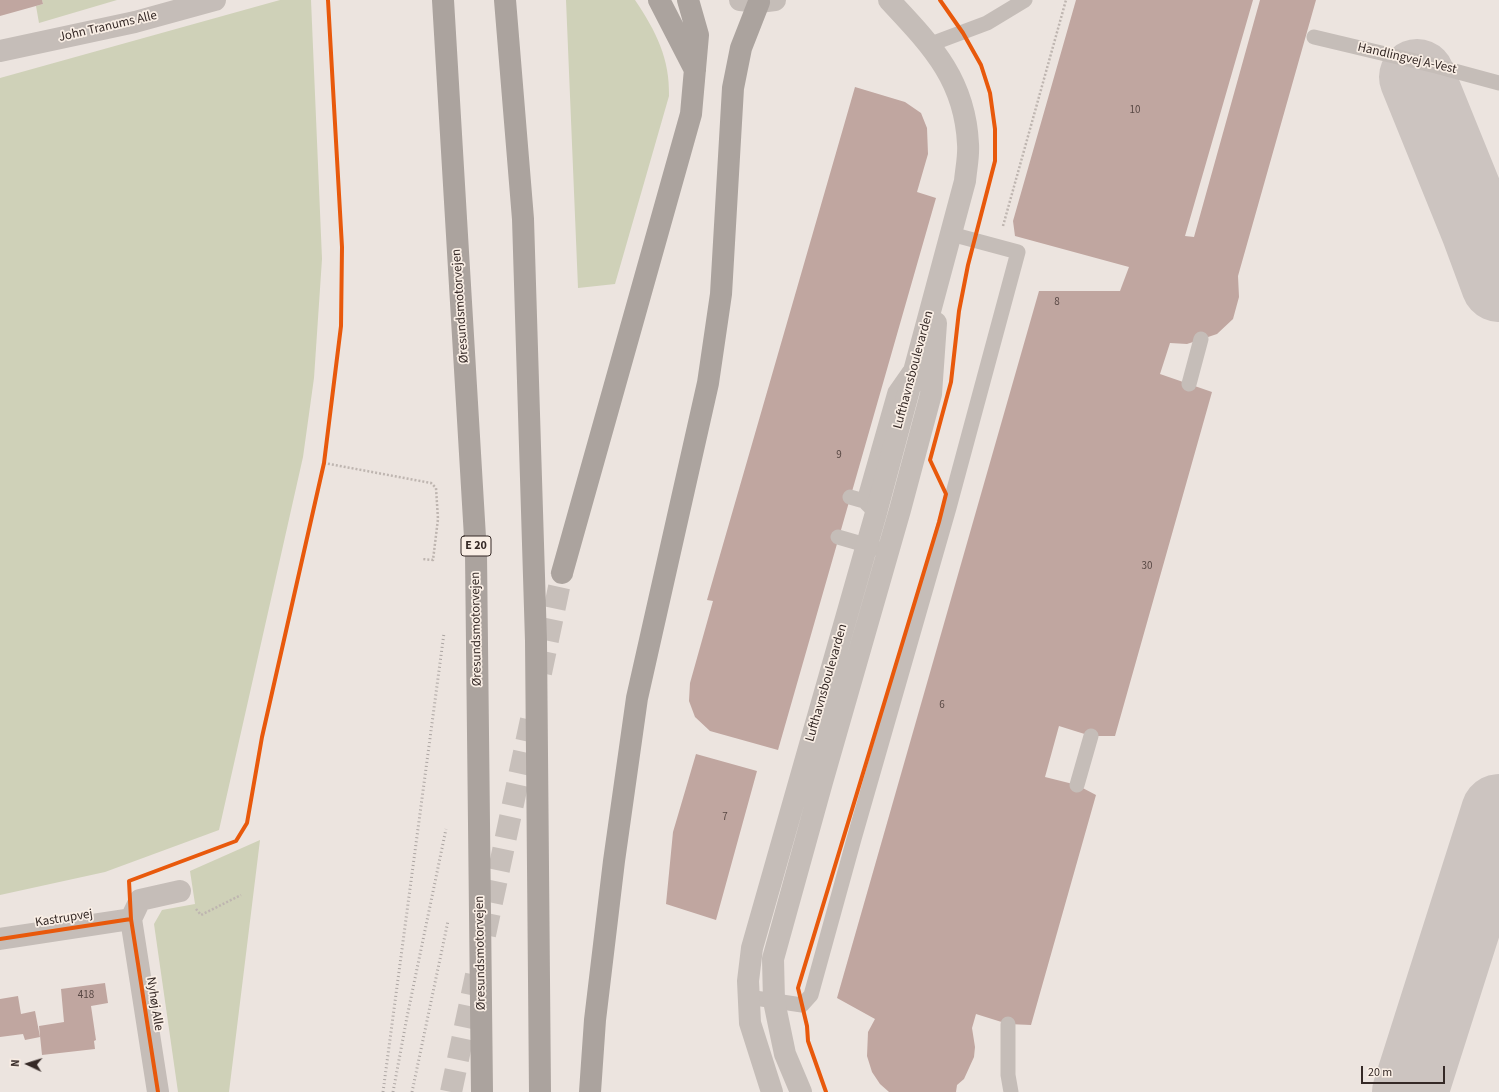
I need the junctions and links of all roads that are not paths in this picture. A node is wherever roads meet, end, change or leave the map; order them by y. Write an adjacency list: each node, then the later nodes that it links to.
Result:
1 (215, 0): 11 (street, John Tranums Alle)
2 (443, 0): 33 (highway, Øresundsmotorvejen / E 20)
3 (505, 0): 34 (highway)
4 (659, 0): 12 (highway)
5 (688, 0): 12 (highway)
6 (889, 0): 10 (street, Lufthavnsboulevarden)
7 (1025, 0): 10 (lane)
8 (758, 1): 35 (highway)
9 (1314, 37): 13 (lane, Handlingvej A-Vest)
10 (931, 44): 14 (street, Lufthavnsboulevarden)
11 (0, 51)
12 (695, 70): 23 (highway)
13 (1499, 83)
14 (951, 234): 15 (street, Lufthavnsboulevarden); 30 (lane)
15 (939, 274): 18 (street, Lufthavnsboulevarden); 19 (street, Lufthavnsboulevarden)
16 (1201, 340): 17 (lane)
17 (1189, 384)
18 (863, 503): 19 (lane); 21 (street, Lufthavnsboulevarden)
19 (897, 523): 22 (street, Lufthavnsboulevarden)
20 (838, 537): 21 (lane)
21 (866, 545): 22 (lane); 29 (street, Lufthavnsboulevarden)
22 (888, 552): 30 (street, Lufthavnsboulevarden)
23 (562, 573)
24 (1091, 736): 25 (lane)
25 (1077, 785)
26 (180, 891): 27 (street)
27 (131, 919): 28 (street, Kastrupvej); 32 (street, Nyhøj Alle)
28 (0, 939)
29 (748, 997): 30 (lane); 36 (street, Lufthavnsboulevarden)
30 (774, 1001): 37 (street, Lufthavnsboulevarden)
31 (1008, 1024): 38 (lane)
32 (158, 1092)
33 (482, 1092)
34 (540, 1092)
35 (590, 1092)
36 (772, 1092)
37 (801, 1092)
38 (1010, 1092)

